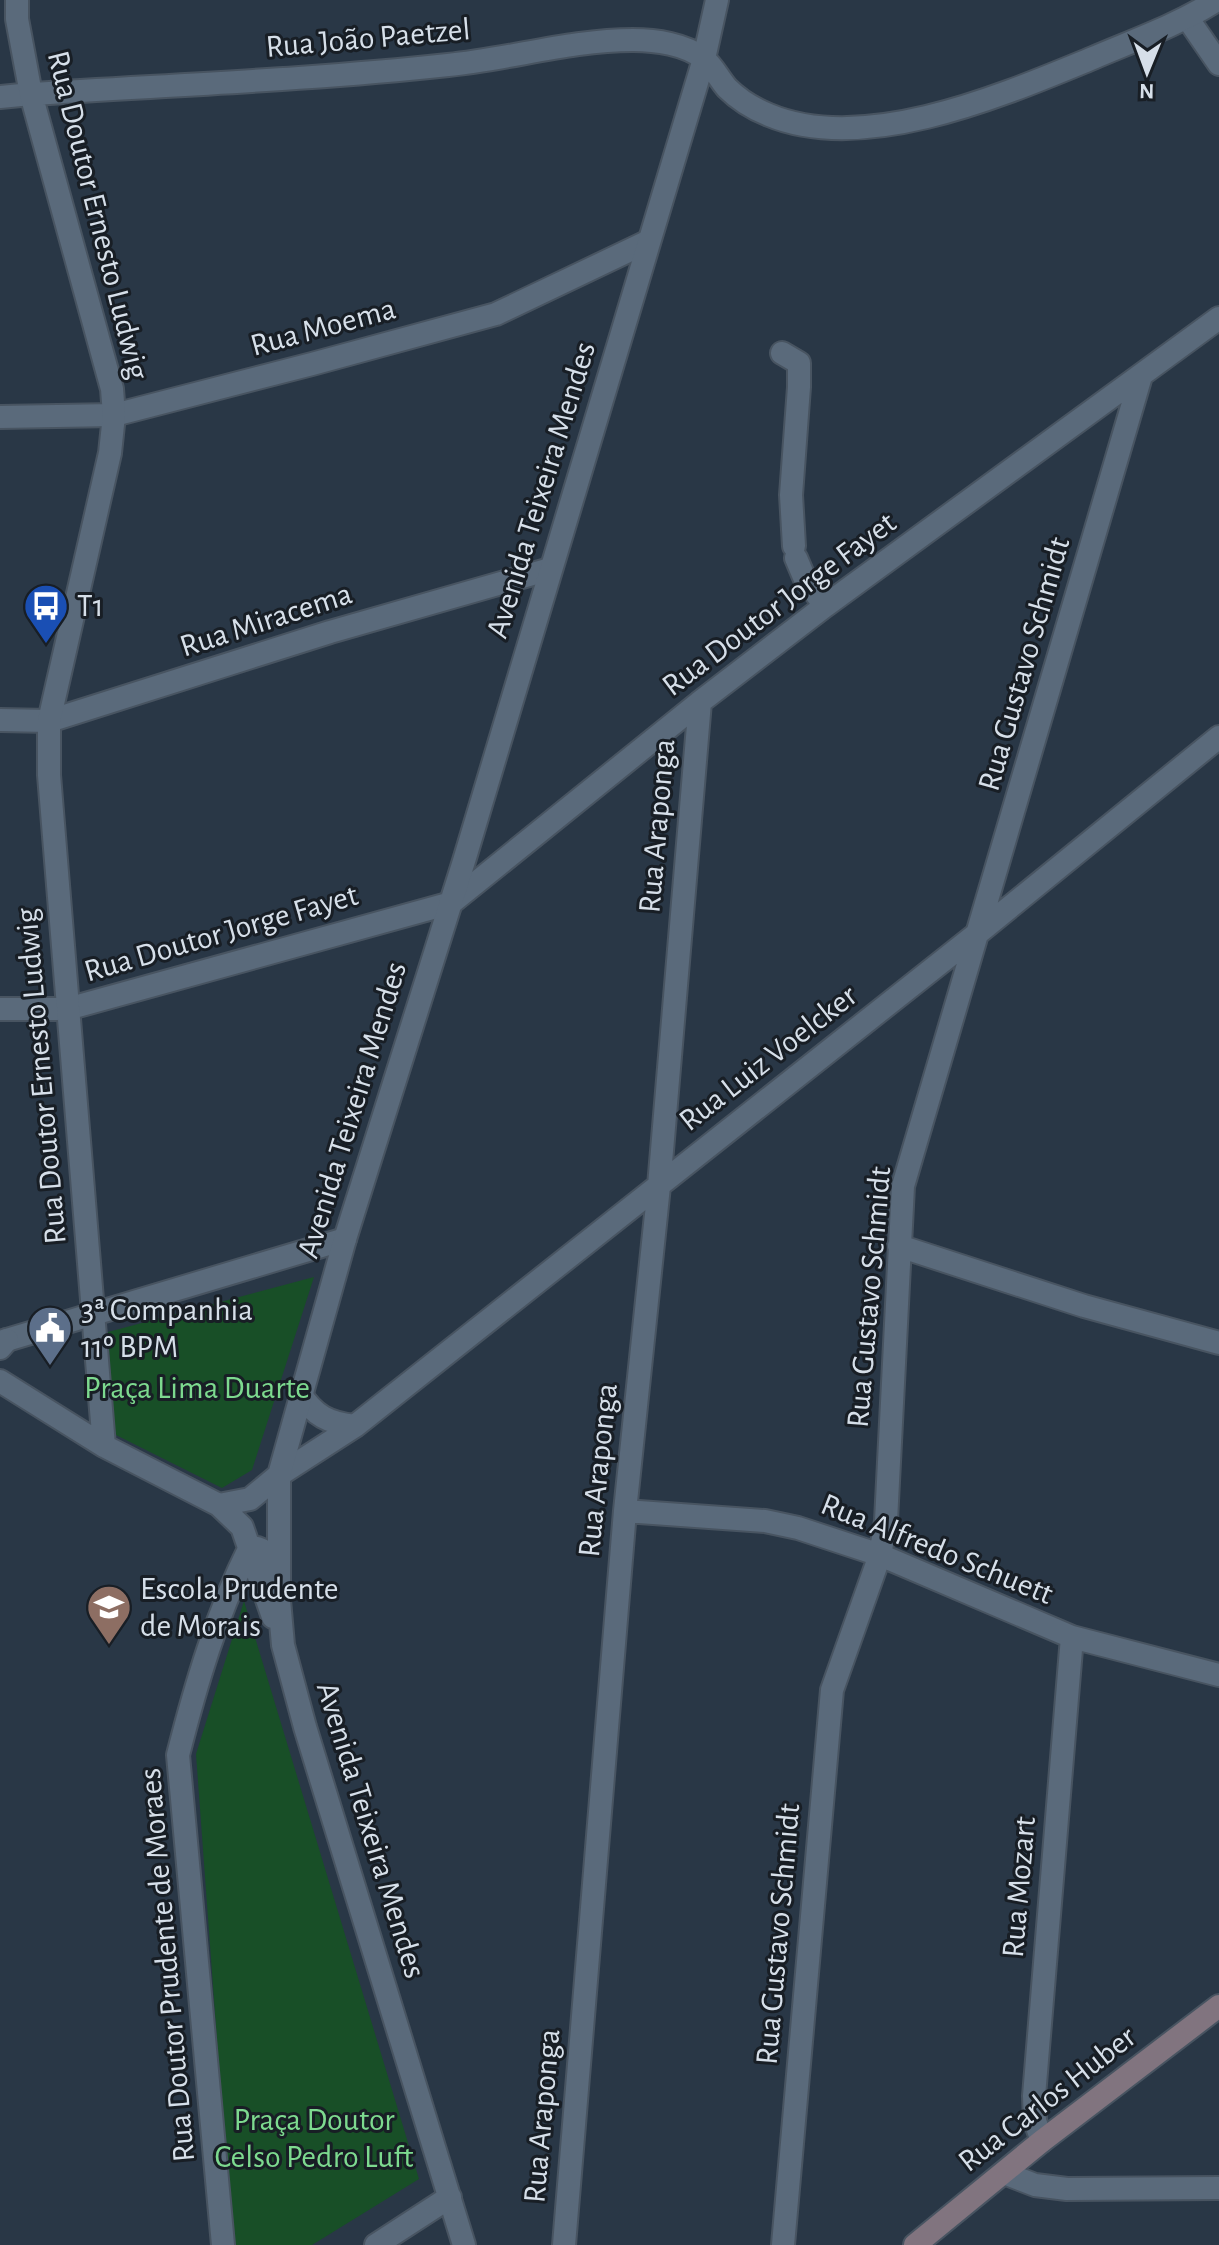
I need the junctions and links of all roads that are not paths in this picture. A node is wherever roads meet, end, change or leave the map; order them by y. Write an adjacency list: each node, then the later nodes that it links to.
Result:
1 (17, 0): 7 (street, Rua Doutor Ernesto Ludwig)
2 (717, 0): 5 (street, Avenida Teixeira Mendes)
3 (1217, 0): 4 (street, Rua João Paetzel)
4 (1188, 19): 5 (street, Rua João Paetzel); 6 (street)
5 (704, 59): 7 (street, Rua João Paetzel); 9 (street, Avenida Teixeira Mendes)
6 (1219, 64)
7 (31, 94): 8 (street, Rua João Paetzel); 13 (street, Rua Doutor Ernesto Ludwig)
8 (0, 97)
9 (647, 242): 13 (street, Rua Moema); 15 (street, Avenida Teixeira Mendes)
10 (1219, 318): 12 (street, Rua Doutor Jorge Fayet)
11 (782, 353): 16 (street)
12 (1141, 376): 16 (street, Rua Doutor Jorge Fayet); 22 (street, Rua Gustavo Schmidt)
13 (114, 415): 14 (street, Rua Moema); 19 (street, Rua Doutor Ernesto Ludwig)
14 (0, 417)
15 (550, 569): 19 (street, Rua Miracema); 21 (street, Avenida Teixeira Mendes)
16 (825, 606): 17 (street, Rua Doutor Jorge Fayet)
17 (700, 702): 21 (street, Rua Doutor Jorge Fayet); 25 (street, Rua Araponga)
18 (0, 720): 19 (street, Rua Miracema)
19 (49, 721): 24 (street, Rua Doutor Ernesto Ludwig)
20 (1219, 737): 22 (street, Rua Luiz Voelcker)
21 (451, 903): 24 (street, Rua Doutor Jorge Fayet); 26 (street, Avenida Teixeira Mendes)
22 (978, 933): 25 (street, Rua Luiz Voelcker); 27 (street, Rua Gustavo Schmidt)
23 (0, 1009): 24 (street, Rua Doutor Jorge Fayet)
24 (67, 1009): 28 (street, Rua Doutor Ernesto Ludwig)
25 (659, 1186): 33 (street, Rua Luiz Voelcker); 37 (street, Rua Araponga)
26 (345, 1239): 28 (street); 32 (street, Avenida Teixeira Mendes)
27 (899, 1246): 30 (street); 39 (street, Rua Gustavo Schmidt)
28 (92, 1313): 29 (street); 34 (street, Rua Doutor Ernesto Ludwig)
29 (2, 1343)
30 (1219, 1343)
31 (0, 1381): 34 (street)
32 (300, 1393): 33 (street); 35 (street, Avenida Teixeira Mendes)
33 (355, 1426): 35 (street, Rua Luiz Voelcker)
34 (104, 1446): 36 (street)
35 (279, 1475): 36 (street, Rua Luiz Voelcker); 40 (street, Avenida Teixeira Mendes)
36 (219, 1505): 38 (street)
37 (625, 1511): 39 (street, Rua Alfredo Schuett); 52 (street, Rua Araponga)
38 (250, 1547): 40 (street); 42 (street); 49 (street, Rua Doutor Prudente de Moraes)
39 (880, 1555): 41 (street, Rua Alfredo Schuett); 53 (street, Rua Gustavo Schmidt)
40 (279, 1600): 42 (street, Avenida Teixeira Mendes)
41 (1072, 1637): 43 (street, Rua Alfredo Schuett); 45 (street, Rua Mozart)
42 (283, 1645): 48 (street, Avenida Teixeira Mendes)
43 (1219, 1675)
44 (1219, 2006): 45 (main road, Rua Carlos Huber)
45 (1042, 2141): 46 (main road, Rua Carlos Huber)
46 (1004, 2173): 47 (street); 54 (main road, Rua Carlos Huber)
47 (1219, 2188)
48 (450, 2197): 50 (street); 51 (street, Avenida Teixeira Mendes)
49 (223, 2245)
50 (376, 2245)
51 (464, 2245)
52 (564, 2245)
53 (783, 2245)
54 (915, 2245)

